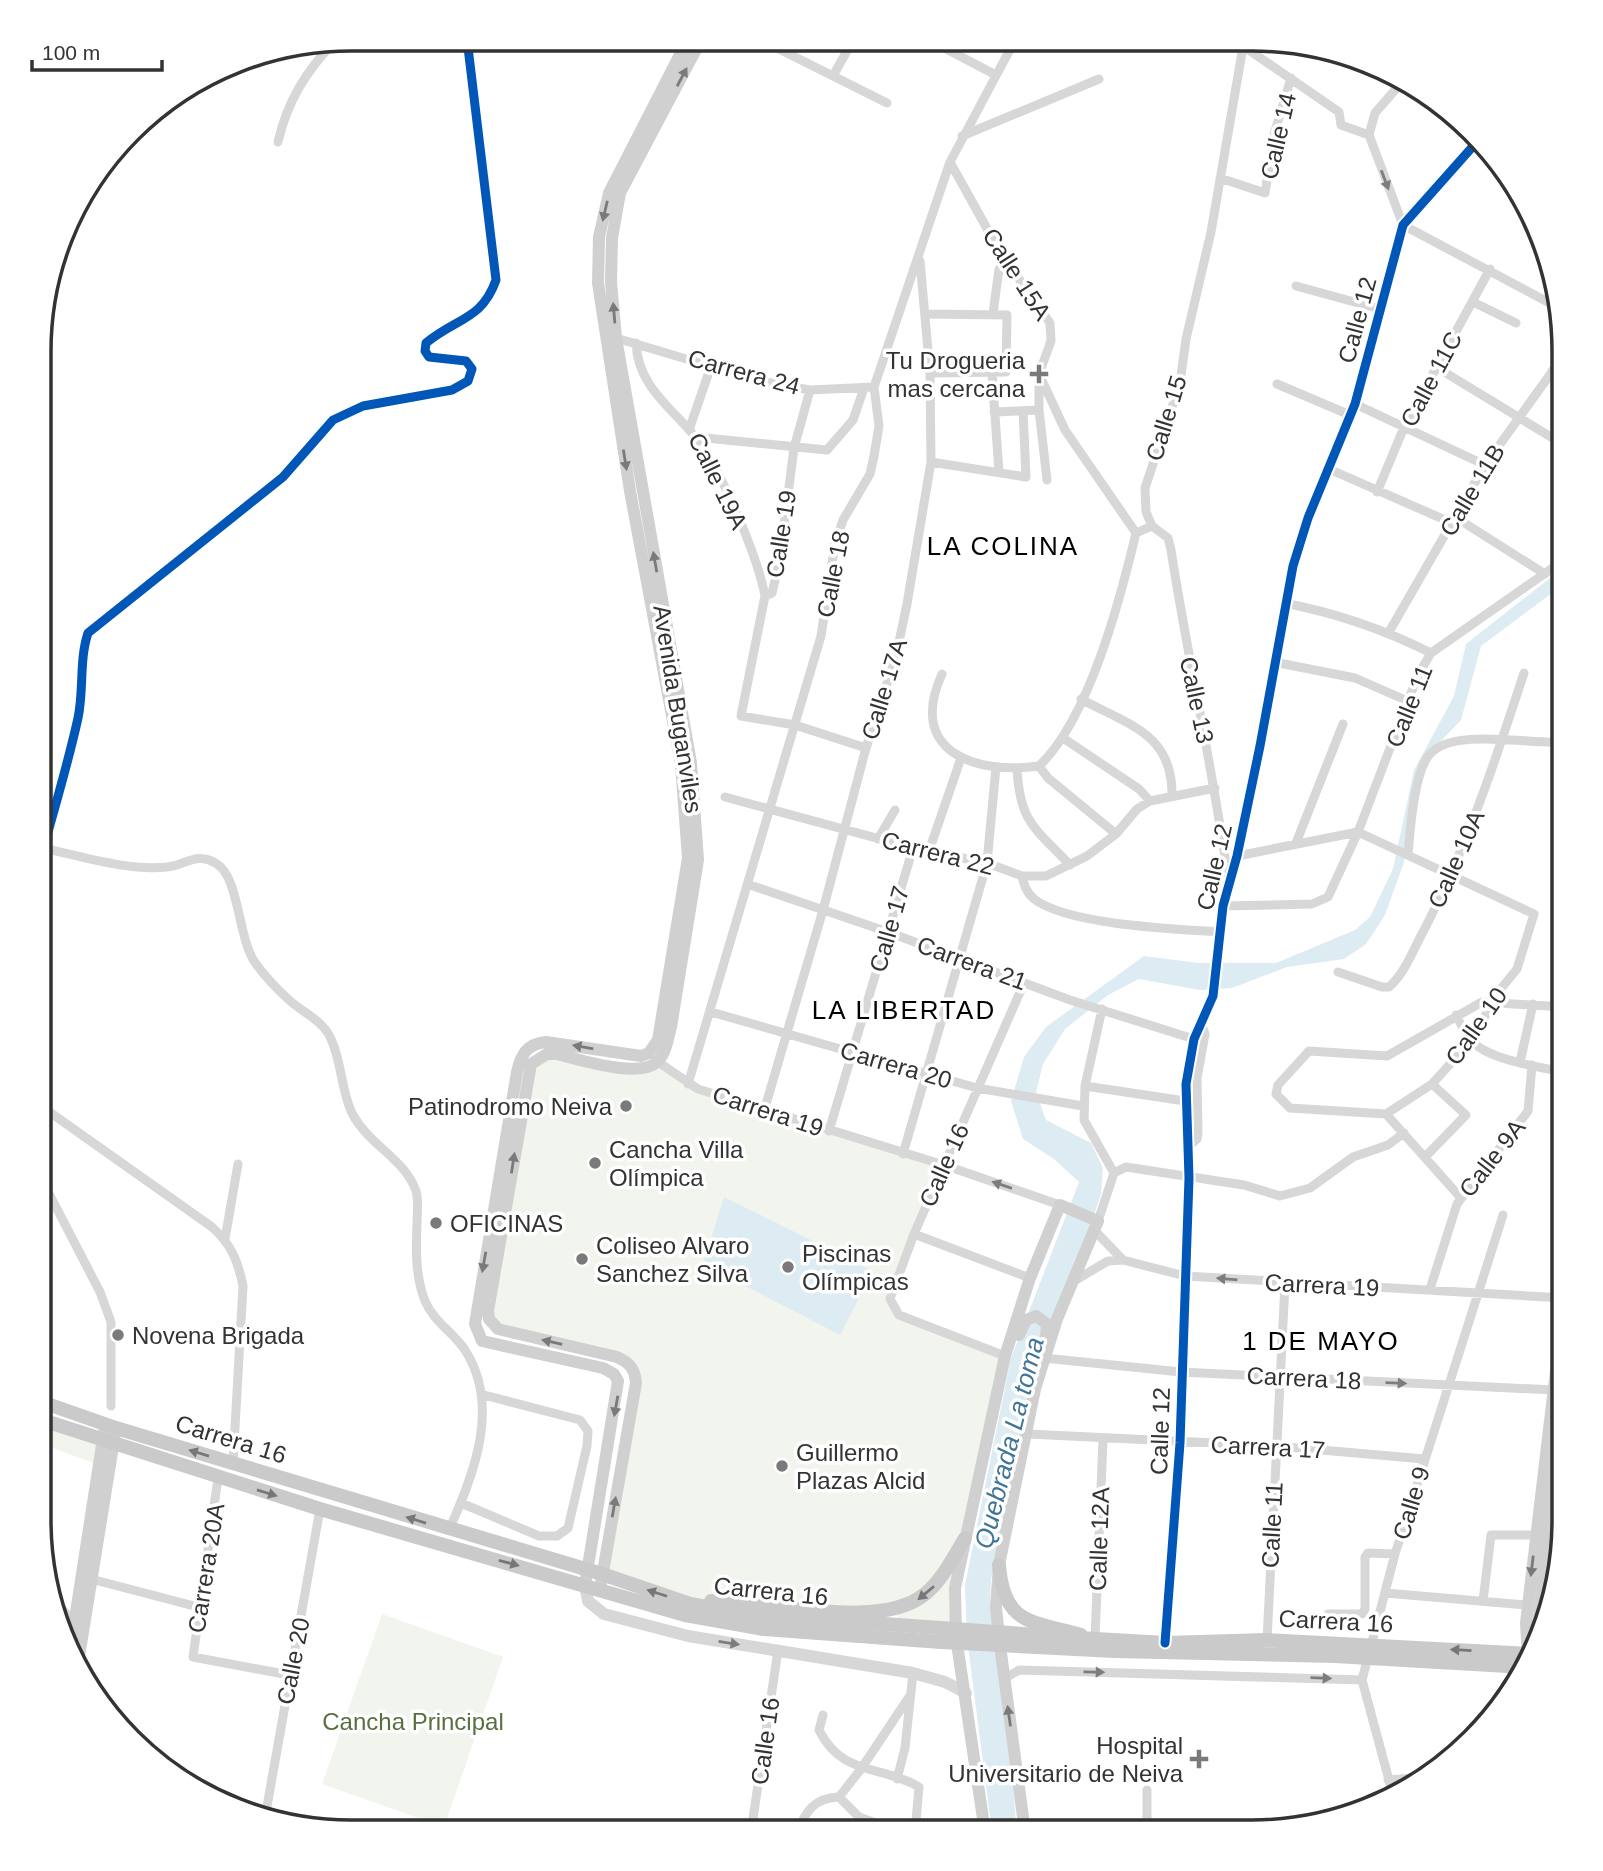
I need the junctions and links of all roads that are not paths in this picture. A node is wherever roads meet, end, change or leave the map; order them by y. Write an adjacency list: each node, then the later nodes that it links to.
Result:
1 (327, 51): 19 (street)
2 (468, 51): 91 (street)
3 (682, 51): 126 (main road, Avenida Buganviles, one-way to 126)
4 (695, 51): 34 (main road, Avenida Buganviles, one-way to 4)
5 (783, 51): 12 (street)
6 (847, 51): 12 (street)
7 (950, 51): 11 (street)
8 (1009, 51): 11 (street, Calle 18)
9 (1242, 51): 22 (street, Calle 15)
10 (1253, 51): 13 (street)
11 (996, 75): 18 (street, Calle 18)
12 (833, 76): 16 (street)
13 (1291, 78): 17 (street); 22 (street, Calle 14)
14 (1099, 79): 18 (street)
15 (1397, 88): 17 (street)
16 (887, 103)
17 (1369, 135): 23 (street, one-way to 23)
18 (962, 136): 21 (street, Calle 18)
19 (278, 142)
20 (1472, 147): 23 (street, Calle 12)
21 (950, 162): 24 (street, Calle 18); 41 (street, Calle 15A)
22 (1220, 178): 62 (street, Calle 15)
23 (1403, 225): 26 (street); 30 (street, Calle 12)
24 (919, 257): 32 (street, Calle 17A); 43 (street, Calle 18)
25 (999, 269): 31 (street)
26 (1490, 269): 28 (street); 29 (street, Calle 11C)
27 (1296, 286): 30 (street)
28 (1548, 301)
29 (1474, 302): 33 (street); 37 (street, Calle 11C)
30 (1380, 309): 45 (street, Calle 12)
31 (993, 313): 32 (street); 40 (street)
32 (925, 314): 39 (street, Calle 17A)
33 (1516, 323)
34 (616, 338): 35 (street, Carrera 24); 126 (main road, Avenida Buganviles, one-way to 34)
35 (636, 343): 36 (street, Carrera 24); 52 (street)
36 (711, 366): 44 (street, Carrera 24); 52 (street, Calle 19A)
37 (1436, 366): 50 (street); 51 (street, Calle 11C)
38 (1552, 371): 50 (street, Calle 11B)
39 (930, 373): 40 (street); 55 (street, Calle 17A)
40 (992, 373): 48 (street)
41 (1039, 374): 46 (street); 63 (street)
42 (1278, 384): 49 (street)
43 (869, 388): 44 (street, Carrera 24); 54 (street); 76 (street, Calle 18)
44 (810, 390): 54 (street, Calle 19)
45 (1355, 404): 49 (street, Calle 12); 51 (street)
46 (1039, 410): 47 (street); 59 (street)
47 (1023, 411): 48 (street); 58 (street)
48 (994, 412): 58 (street)
49 (1350, 415): 57 (street, Calle 12)
50 (1518, 415): 53 (street); 56 (street, Calle 11B)
51 (1405, 425): 56 (street); 60 (street, Calle 11C)
52 (692, 433): 54 (street); 66 (street, Calle 19A)
53 (1552, 437)
54 (794, 448): 66 (street, Calle 19)
55 (931, 462): 58 (street); 80 (street, Calle 17A)
56 (1485, 465): 61 (street, Calle 11B)
57 (1329, 470): 60 (street); 67 (street, Calle 12)
58 (999, 472)
59 (1047, 480)
60 (1377, 492): 61 (street)
61 (1453, 520): 65 (street); 68 (street, Calle 11B)
62 (1152, 526): 63 (street); 85 (street, Calle 13)
63 (1136, 533): 73 (street)
64 (1552, 569): 65 (street, Calle 11)
65 (1545, 574): 69 (street, Calle 11)
66 (765, 596): 76 (street, Calle 19)
67 (1284, 603): 68 (street); 70 (street, Calle 12)
68 (1389, 632): 69 (street)
69 (1431, 653): 74 (street, Calle 11)
70 (1275, 662): 74 (street); 101 (street, Calle 12)
71 (1524, 673): 78 (street, Calle 10A)
72 (942, 674): 81 (street)
73 (1081, 699): 77 (street); 86 (street)
74 (1410, 702): 93 (street, Calle 11)
75 (1343, 723): 96 (street)
76 (795, 725): 80 (street); 89 (street, Calle 18)
77 (1063, 738): 82 (street); 88 (street)
78 (1502, 741): 79 (street); 100 (street); 104 (street, Calle 10A)
79 (1552, 743)
80 (866, 748): 92 (street, Calle 17A)
81 (961, 758): 83 (street); 98 (street)
82 (1039, 766): 84 (street); 94 (street)
83 (996, 767): 84 (street); 102 (street)
84 (1017, 769): 103 (street)
85 (1215, 788): 86 (street); 106 (street, Calle 13)
86 (1172, 794): 88 (street)
87 (725, 797): 89 (street, Carrera 22)
88 (1150, 801): 94 (street)
89 (770, 808): 92 (street, Carrera 22); 107 (street, Calle 18)
90 (895, 810): 95 (street)
91 (51, 817)
92 (845, 830): 95 (street, Carrera 22); 109 (street, Calle 17A)
93 (1358, 832): 96 (street); 100 (street); 108 (street)
94 (1116, 834): 103 (street)
95 (878, 839): 97 (street, Carrera 22)
96 (1296, 843): 101 (street)
97 (913, 848): 98 (street, Carrera 22); 110 (street, Calle 17)
98 (929, 851): 102 (street, Carrera 22)
99 (51, 852): 172 (street)
100 (1408, 855): 104 (street)
101 (1237, 856): 106 (street, Calle 12)
102 (987, 863): 105 (street, Carrera 22); 112 (street)
103 (1070, 865): 105 (street)
104 (1453, 875): 113 (street, Calle 10A); 115 (street, Calle 10)
105 (1022, 876): 111 (street, Carrera 22)
106 (1229, 883): 108 (street, Calle 12)
107 (750, 885): 109 (street, Carrera 21); 119 (street, Calle 18)
108 (1223, 906): 111 (street, Calle 12)
109 (823, 911): 110 (street, Carrera 21); 122 (street, Calle 17A)
110 (888, 932): 112 (street, Carrera 21); 125 (street, Calle 17)
111 (1220, 932): 121 (street, Calle 12)
112 (961, 959): 114 (street, Carrera 21); 130 (street)
113 (1338, 972)
114 (1024, 983): 118 (street, Carrera 21); 134 (street, Calle 16)
115 (1493, 1003): 116 (street); 120 (street); 124 (street, Calle 10)
116 (1533, 1004): 117 (street); 127 (street)
117 (1552, 1006)
118 (1099, 1009): 123 (street, Carrera 21); 133 (street)
119 (711, 1012): 122 (street, Carrera 20); 131 (street, Calle 18)
120 (1456, 1014): 124 (street); 139 (street)
121 (1201, 1023): 123 (street, Calle 12); 142 (street)
122 (786, 1034): 125 (street, Carrera 20); 137 (street, Calle 17A)
123 (1194, 1039): 135 (street, Calle 12)
124 (1471, 1041): 127 (street); 132 (street, Calle 10)
125 (854, 1052): 130 (street, Carrera 20); 140 (street, Calle 17)
126 (653, 1058): 131 (street, Carrera 19); 195 (main road, one-way to 126); 195 (main road, one-way to 195)
127 (1520, 1062): 128 (street)
128 (1532, 1065): 129 (street); 150 (street, Calle 9A)
129 (1552, 1069)
130 (924, 1073): 134 (street, Carrera 20); 143 (street)
131 (688, 1084): 137 (street, Carrera 19)
132 (1432, 1084): 139 (street, Calle 10); 144 (street)
133 (1085, 1086): 135 (street); 136 (street)
134 (977, 1088): 136 (street, Carrera 20); 146 (street, Calle 16)
135 (1185, 1101): 142 (street, Calle 12)
136 (1083, 1106): 147 (street)
137 (764, 1111): 140 (street, Carrera 19)
138 (51, 1114): 155 (street)
139 (1386, 1114): 141 (street)
140 (829, 1131): 143 (street, Carrera 19)
141 (1404, 1133): 144 (street); 148 (street)
142 (1187, 1148): 148 (street, Calle 12)
143 (903, 1154): 146 (street, Carrera 19)
144 (1425, 1157): 150 (street)
145 (238, 1164): 155 (street)
146 (944, 1165): 151 (street, Carrera 19, one-way to 146); 154 (street, Calle 16)
147 (1114, 1173): 148 (street); 153 (street)
148 (1189, 1178): 157 (street, Calle 12)
149 (51, 1197): 174 (street)
150 (1461, 1198): 161 (street, Calle 9A)
151 (1063, 1206): 153 (main road, Carrera 19); 158 (main road)
152 (1503, 1215): 162 (street, Calle 9)
153 (1095, 1223): 156 (street, Carrera 19); 159 (main road)
154 (914, 1234): 158 (street); 164 (street, Calle 16)
155 (225, 1239): 184 (street)
156 (1123, 1260): 157 (street, Carrera 19); 159 (street)
157 (1185, 1276): 160 (street, Carrera 19, one-way to 157); 166 (street, Calle 12)
158 (1030, 1278): 164 (main road)
159 (1072, 1282): 165 (main road)
160 (1285, 1284): 161 (street, Carrera 19); 168 (street, Calle 11)
161 (1430, 1289): 162 (street, Carrera 19)
162 (1479, 1291): 163 (street, Carrera 19); 169 (street, Calle 9)
163 (1552, 1296)
164 (1005, 1356): 167 (main road)
165 (1044, 1358): 166 (street, Carrera 18); 170 (main road)
166 (1181, 1372): 168 (street, Carrera 18); 180 (street, Calle 12)
167 (1002, 1375): 170 (main road); 191 (main road)
168 (1279, 1378): 169 (street, Carrera 18, one-way to 169); 181 (street, Calle 11)
169 (1448, 1385): 171 (street, Carrera 18); 183 (street, Calle 9)
170 (1035, 1389): 177 (main road)
171 (1552, 1392)
172 (484, 1395): 186 (street); 186 (street)
173 (51, 1405): 176 (main road, Carrera 16)
174 (111, 1406)
175 (51, 1423): 179 (main road, Carrera 16)
176 (111, 1426): 179 (main road); 184 (main road, Carrera 16, one-way to 176)
177 (1028, 1434): 178 (street, Carrera 17); 193 (main road)
178 (1103, 1439): 180 (street, Carrera 17); 207 (street, Calle 12A)
179 (107, 1442): 185 (main road, Carrera 16); 194 (main road); 204 (main road)
180 (1180, 1443): 181 (street, Carrera 17); 210 (street, Calle 12)
181 (1276, 1446): 183 (street, Carrera 17); 208 (street, Calle 11)
182 (1552, 1456): 189 (main road)
183 (1424, 1459): 192 (street, Calle 9)
184 (233, 1463): 188 (main road, Carrera 16, one-way to 184)
185 (218, 1478): 187 (main road, Carrera 16, one-way to 187); 200 (street, Carrera 20A)
186 (461, 1503): 188 (street)
187 (320, 1509): 195 (main road, Carrera 16, one-way to 195); 216 (street, Calle 20)
188 (449, 1530): 195 (main road, Carrera 16)
189 (1542, 1534): 190 (street); 197 (street); 199 (main road, one-way to 199); 201 (main road)
190 (1552, 1534)
191 (965, 1538): 198 (main road, one-way to 198); 219 (main road)
192 (1395, 1554): 196 (street, Calle 9); 203 (street)
193 (999, 1565): 207 (main road); 217 (main road)
194 (91, 1579): 200 (street); 204 (main road)
195 (594, 1580): 198 (main road, Carrera 16, one-way to 195); 205 (main road, Carrera 16); 212 (street, one-way to 212)
196 (1385, 1593): 197 (street); 213 (street, Calle 9)
197 (1483, 1601): 199 (street)
198 (690, 1604): 205 (main road, Carrera 16)
199 (1527, 1605): 209 (main road)
200 (198, 1607): 216 (street, Carrera 20A)
201 (1539, 1608)
202 (66, 1613): 204 (street)
203 (1328, 1614)
204 (79, 1627): 206 (main road); 211 (main road)
205 (869, 1629): 207 (main road, Carrera 16, bridge); 213 (main road, Carrera 16, bridge)
206 (75, 1637)
207 (1089, 1638): 210 (main road, Carrera 16)
208 (1267, 1640): 210 (main road, Carrera 16); 213 (main road, Carrera 16)
209 (1527, 1640)
210 (1165, 1643)
211 (78, 1644)
212 (778, 1650): 215 (street); 230 (street, Calle 16)
213 (1371, 1652): 214 (main road, Carrera 16); 218 (street, Calle 9)
214 (1518, 1659)
215 (914, 1673): 219 (street); 220 (street)
216 (289, 1675): 229 (street, Calle 20)
217 (1004, 1679): 218 (street, one-way to 218); 235 (main road, one-way to 217)
218 (1362, 1680): 225 (street, Calle 9)
219 (966, 1693): 234 (main road)
220 (909, 1697): 222 (street); 223 (street)
221 (823, 1715): 222 (street)
222 (861, 1769): 223 (street); 228 (street)
223 (897, 1779): 233 (street)
224 (1404, 1779): 225 (street)
225 (1388, 1780): 226 (street, Calle 9)
226 (1390, 1786)
227 (1147, 1790): 236 (street)
228 (839, 1797): 231 (street); 232 (street)
229 (266, 1808)
230 (753, 1820)
231 (802, 1820)
232 (867, 1820)
233 (916, 1820)
234 (983, 1820)
235 (1023, 1820)
236 (1147, 1820)

